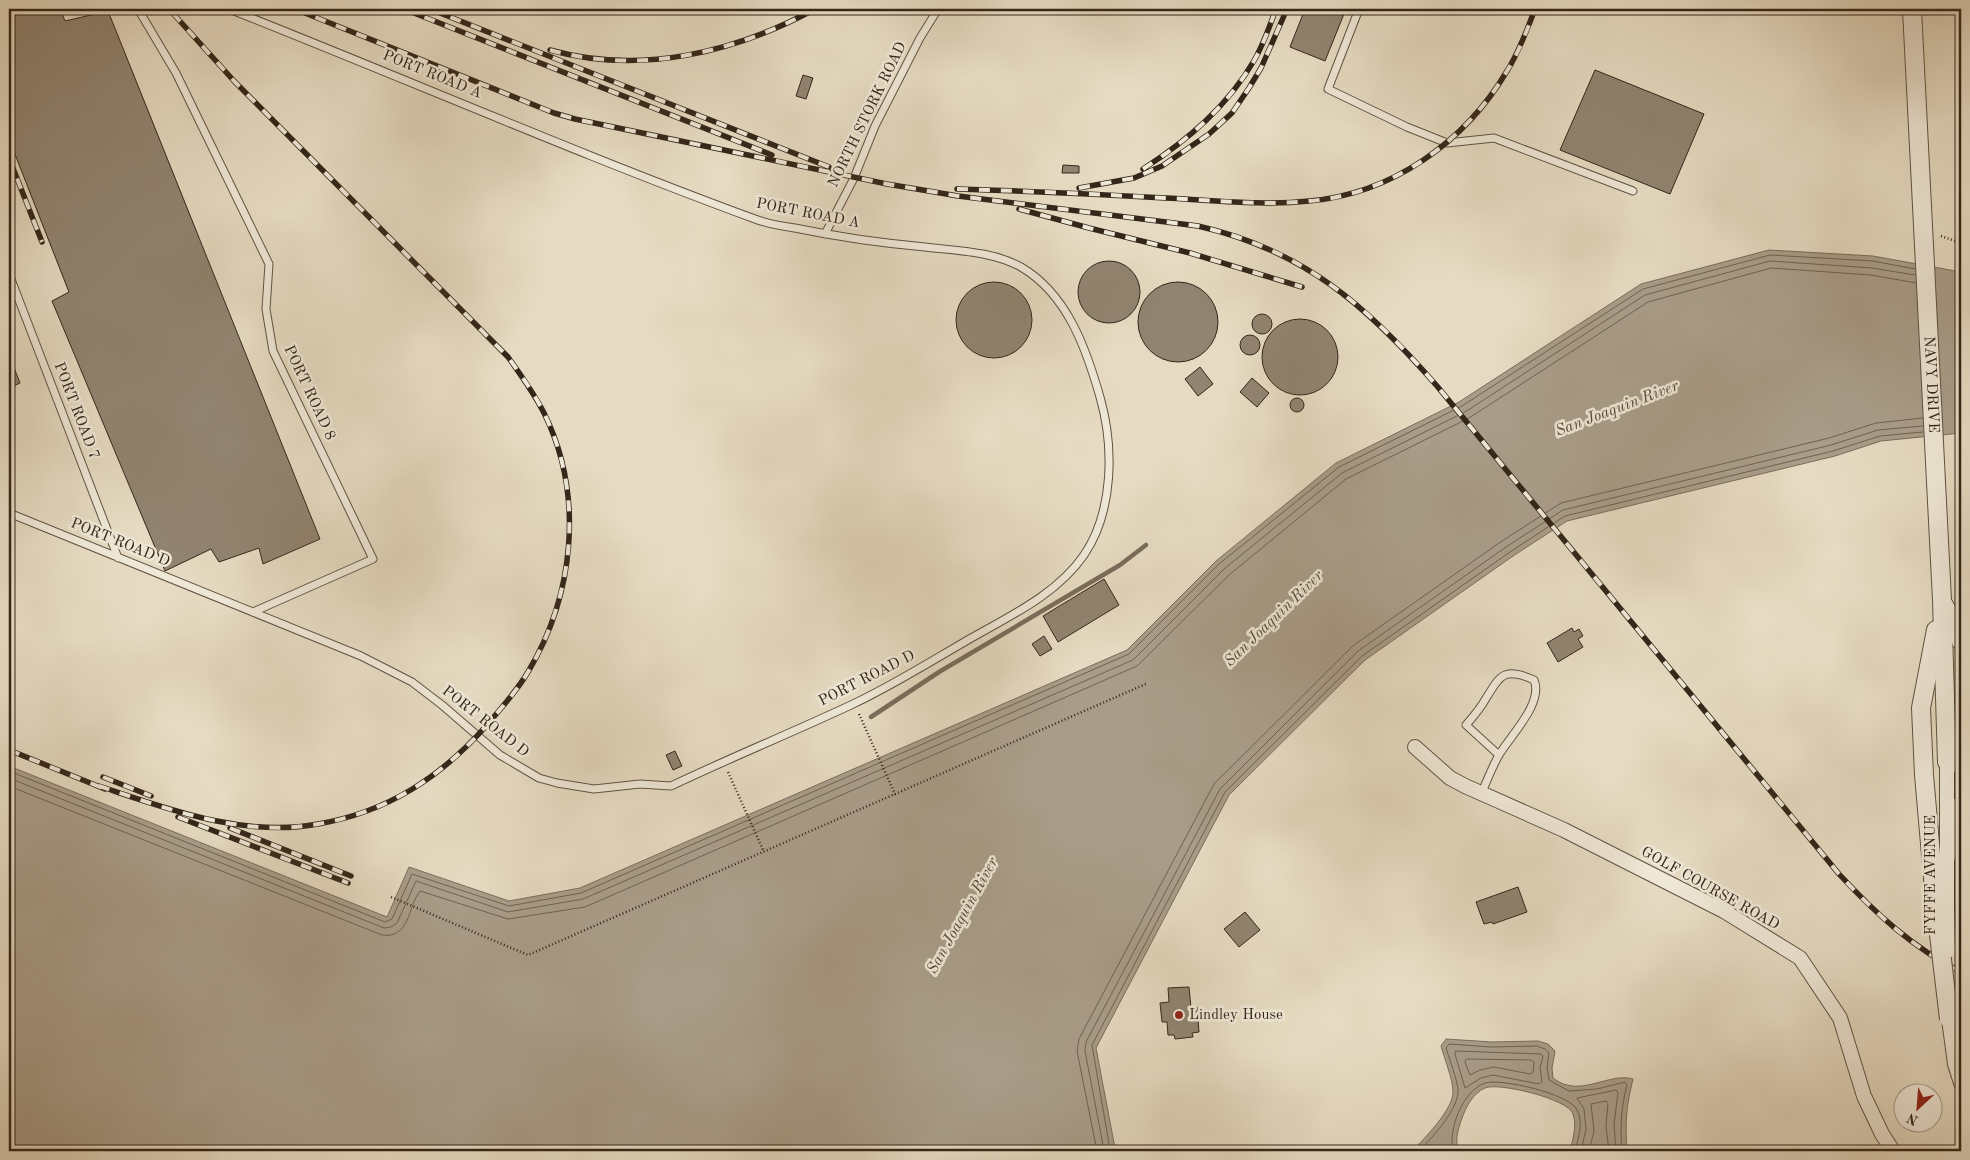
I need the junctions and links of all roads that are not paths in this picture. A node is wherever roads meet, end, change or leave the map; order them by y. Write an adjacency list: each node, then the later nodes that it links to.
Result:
1 (138, 9): 13 (lane, PORT ROAD 8)
2 (229, 9): 7 (lane, PORT ROAD A)
3 (938, 9): 7 (lane, NORTH STORK ROAD)
4 (1359, 9): 6 (lane)
5 (1912, 9): 12 (street, NAVY DRIVE)
6 (1632, 191)
7 (825, 234): 10 (lane, PORT ROAD A)
8 (9, 274): 11 (lane, PORT ROAD 7)
9 (9, 513): 11 (lane, PORT ROAD D)
10 (1090, 545): 13 (lane, PORT ROAD D)
11 (118, 558): 13 (lane, PORT ROAD D)
12 (1942, 600): 14 (street); 17 (street, NAVY DRIVE); 20 (street)
13 (253, 612)
14 (1961, 641)
15 (1414, 747): 18 (street, GOLF COURSE ROAD)
16 (1499, 755): 16 (lane); 18 (lane)
17 (1954, 762): 19 (street, FYFFE AVENUE); 20 (street, FYFFE AVENUE)
18 (1481, 794): 23 (street, GOLF COURSE ROAD)
19 (1961, 857)
20 (1941, 904): 21 (street, bridge)
21 (1950, 1023): 22 (street)
22 (1961, 1083)
23 (1893, 1151)

